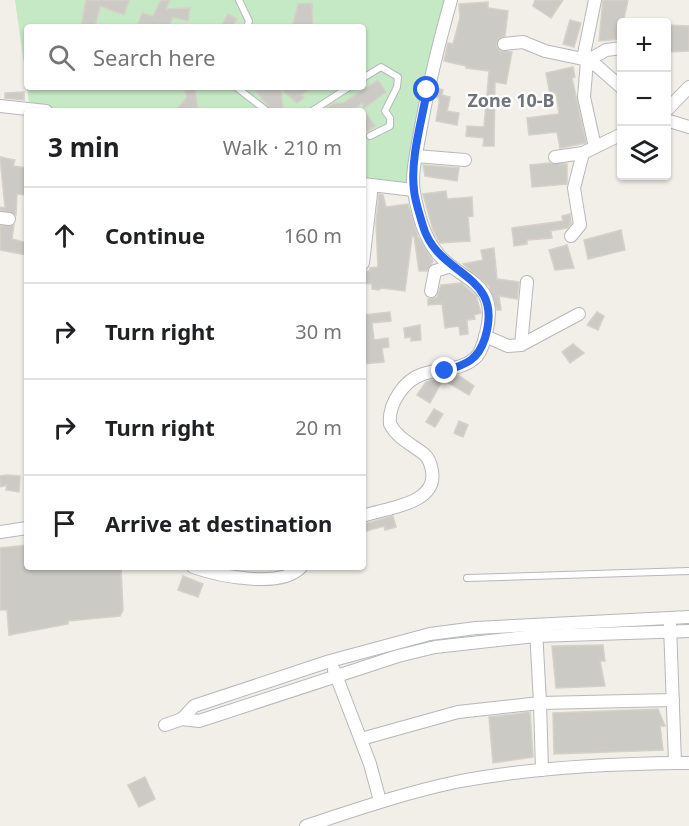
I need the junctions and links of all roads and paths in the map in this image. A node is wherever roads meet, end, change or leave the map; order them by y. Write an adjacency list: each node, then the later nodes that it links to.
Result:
1 (239, 0): 4 (lane)
2 (451, 0): 24 (street)
3 (596, 0): 7 (street)
4 (248, 24)
5 (504, 44): 7 (street)
6 (617, 49): 7 (street)
7 (585, 60): 9 (street); 22 (street)
8 (366, 76): 20 (lane)
9 (617, 84)
10 (689, 87): 14 (street)
11 (240, 90): 16 (lane)
12 (344, 90): 17 (lane)
13 (0, 106): 15 (street)
14 (671, 106)
15 (24, 108)
16 (263, 108)
17 (317, 108)
18 (671, 122): 19 (street)
19 (689, 127)
20 (370, 136)
21 (617, 136): 22 (street)
22 (594, 147): 23 (street)
23 (583, 153): 25 (street); 30 (street)
24 (416, 156): 26 (street); 28 (street)
25 (555, 157)
26 (465, 160)
27 (367, 185): 28 (street); 29 (street)
28 (414, 190): 31 (street)
29 (366, 204)
30 (571, 236)
31 (451, 266): 33 (street); 35 (street)
32 (527, 282): 36 (street)
33 (431, 291)
34 (579, 314): 36 (street)
35 (485, 336): 36 (street); 37 (street)
36 (521, 345)
37 (366, 515)
38 (24, 528): 39 (street)
39 (0, 532)
40 (205, 570): 41 (street)
41 (296, 570)
42 (689, 571): 43 (lane)
43 (467, 578)
44 (689, 617): 45 (street)
45 (669, 618): 46 (street); 48 (street)
46 (536, 630): 48 (street); 49 (street); 50 (street); 54 (street)
47 (689, 631): 48 (street)
48 (670, 633): 53 (street)
49 (430, 634): 50 (street); 51 (street)
50 (435, 647): 52 (street)
51 (330, 661): 52 (street); 55 (street)
52 (336, 676): 55 (street); 57 (street)
53 (673, 700): 54 (street); 58 (street)
54 (540, 704): 57 (street); 60 (street)
55 (182, 719): 56 (street)
56 (165, 725)
57 (361, 739): 61 (street)
58 (675, 763): 59 (street); 60 (street)
59 (689, 763)
60 (542, 770): 61 (street)
61 (380, 801): 62 (street)
62 (306, 826)

